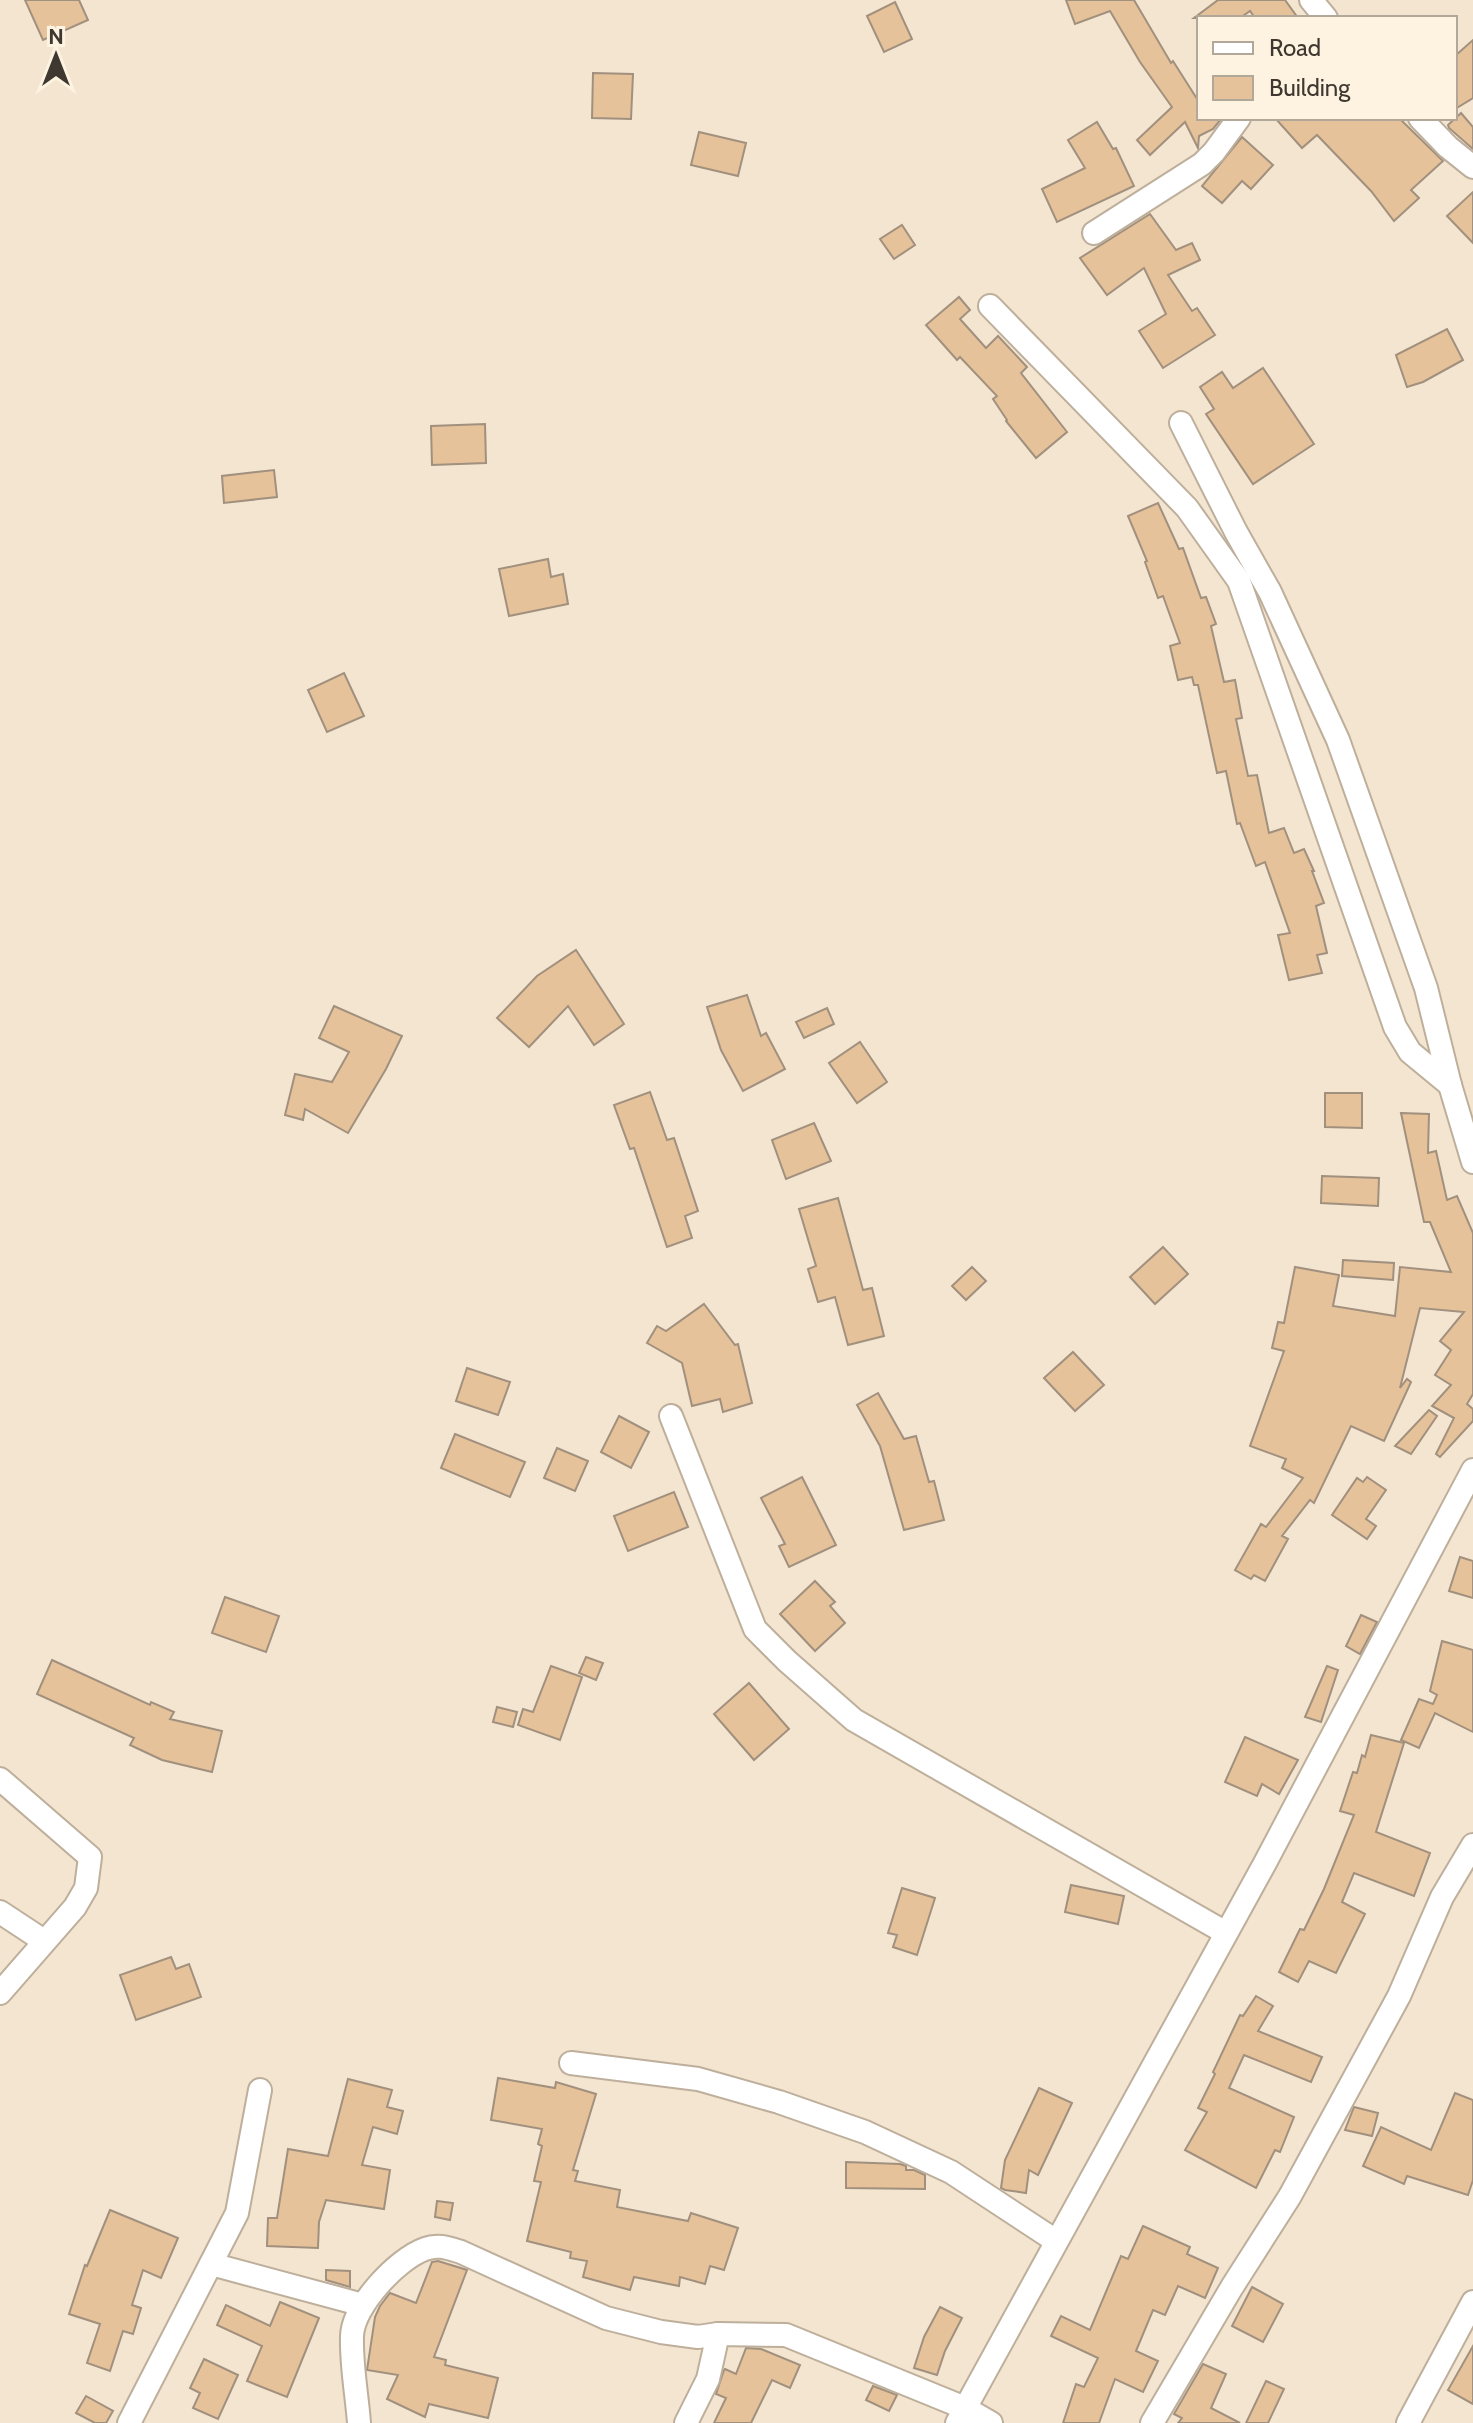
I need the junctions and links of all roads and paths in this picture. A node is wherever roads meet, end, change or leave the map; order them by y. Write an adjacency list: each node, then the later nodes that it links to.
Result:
1 (1311, 0): 2 (street)
2 (1324, 16)
3 (1238, 120): 6 (street)
4 (1422, 120): 5 (street)
5 (1473, 167)
6 (1094, 233)
7 (990, 306): 9 (street)
8 (1181, 423): 9 (street)
9 (1450, 1085): 10 (street)
10 (1473, 1162)
11 (671, 1416): 16 (street)
12 (1473, 1470): 16 (street)
13 (0, 1779): 17 (street)
14 (1473, 1845): 31 (street)
15 (0, 1912): 17 (street)
16 (1226, 1933): 21 (street)
17 (44, 1941): 18 (street)
18 (0, 1993)
19 (571, 2063): 21 (street)
20 (260, 2090): 22 (street)
21 (1056, 2241): 26 (street)
22 (211, 2264): 24 (street); 27 (street)
23 (1473, 2302): 32 (street)
24 (363, 2305): 25 (street); 28 (street)
25 (718, 2334): 26 (street); 29 (street)
26 (961, 2416): 30 (street)
27 (129, 2423)
28 (359, 2423)
29 (686, 2423)
30 (991, 2423)
31 (1152, 2423)
32 (1408, 2423)

